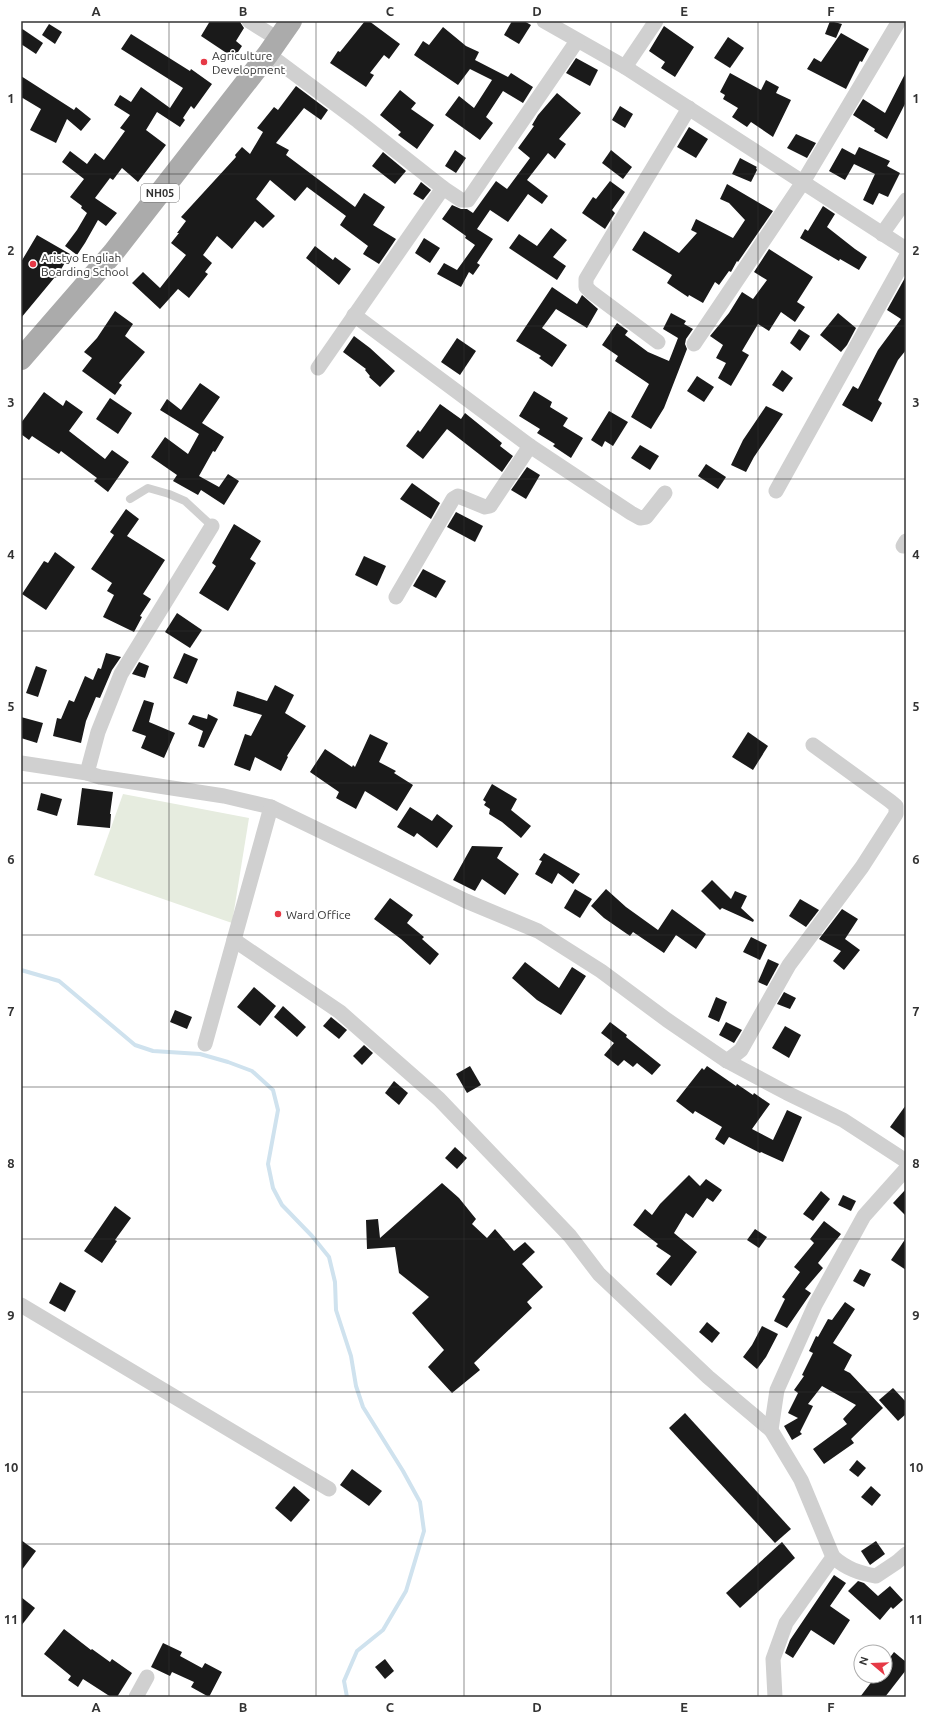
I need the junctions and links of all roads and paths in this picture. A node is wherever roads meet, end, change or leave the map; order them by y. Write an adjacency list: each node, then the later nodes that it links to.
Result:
1 (249, 21): 7 (street)
2 (291, 21): 7 (main road, NH05)
3 (544, 21): 6 (street)
4 (656, 21): 8 (street)
5 (899, 21): 10 (street)
6 (577, 41): 8 (street); 11 (street)
7 (273, 47): 11 (street); 19 (main road, NH05)
8 (625, 67): 9 (street)
9 (689, 108): 10 (street); 17 (street)
10 (803, 182): 13 (street); 18 (street)
11 (443, 188): 16 (street)
12 (906, 200): 13 (street)
13 (882, 234): 14 (street)
14 (906, 249)
15 (906, 258): 22 (street)
16 (354, 315): 20 (street); 21 (street)
17 (658, 342)
18 (694, 344)
19 (21, 359)
20 (318, 368)
21 (530, 446): 23 (street); 26 (street)
22 (776, 491)
23 (665, 493)
24 (130, 499): 25 (lane)
25 (212, 526): 29 (street)
26 (396, 597)
27 (813, 745): 33 (street)
28 (21, 763): 29 (street)
29 (87, 773): 30 (street)
30 (271, 807): 31 (street); 33 (street)
31 (234, 940): 32 (street); 37 (street)
32 (205, 1044)
33 (727, 1061): 34 (street)
34 (906, 1161)
35 (906, 1169): 37 (street)
36 (21, 1306): 38 (street)
37 (771, 1430): 40 (street)
38 (329, 1489)
39 (906, 1554): 40 (street)
40 (833, 1557): 43 (street)
41 (147, 1677): 42 (street)
42 (136, 1697)
43 (775, 1697)

